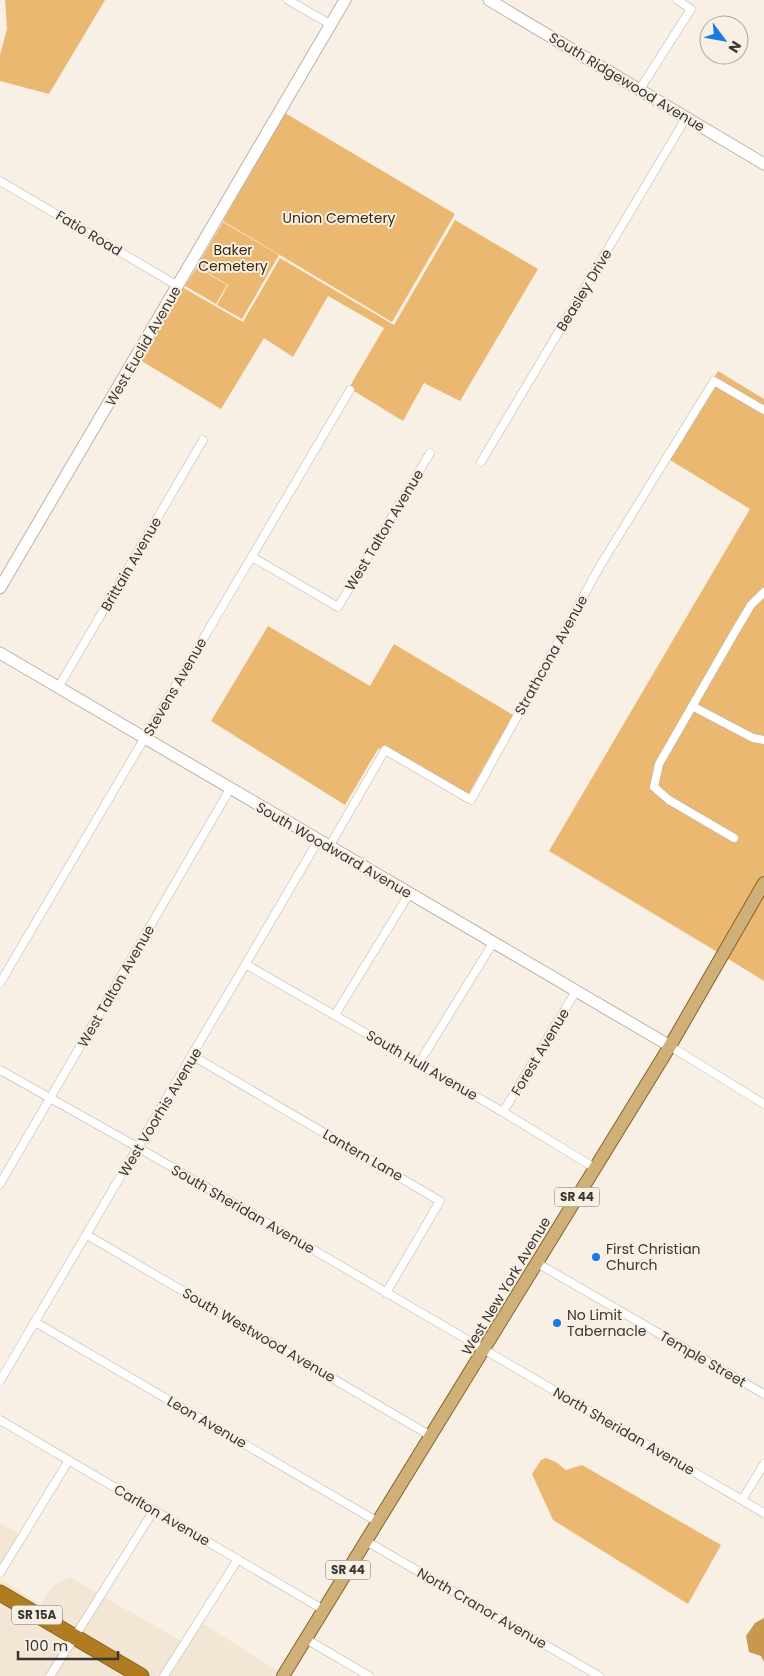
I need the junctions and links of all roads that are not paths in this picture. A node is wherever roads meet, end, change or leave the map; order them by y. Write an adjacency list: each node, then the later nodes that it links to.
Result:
1 (288, 0): 5 (street)
2 (345, 0): 5 (street, West Euclid Avenue)
3 (489, 0): 6 (street, South Ridgewood Avenue)
4 (677, 0): 6 (street)
5 (330, 24): 10 (street, West Euclid Avenue)
6 (640, 89): 7 (street, South Ridgewood Avenue)
7 (686, 118): 8 (street, South Ridgewood Avenue); 15 (street, Beasley Drive)
8 (764, 164)
9 (0, 180): 10 (street, Fatio Road)
10 (178, 286): 17 (street, West Euclid Avenue)
11 (350, 390): 16 (street, Stevens Avenue)
12 (764, 410): 26 (street, Strathcona Avenue)
13 (202, 440): 20 (street, Brittain Avenue)
14 (430, 453): 16 (street, West Talton Avenue)
15 (482, 462)
16 (252, 557): 22 (street, Stevens Avenue)
17 (0, 588)
18 (764, 592): 21 (street)
19 (0, 653): 20 (street, South Woodward Avenue)
20 (58, 688): 22 (street, South Woodward Avenue)
21 (692, 706): 23 (street); 25 (street)
22 (145, 738): 24 (street, South Woodward Avenue); 31 (street, Stevens Avenue)
23 (764, 740)
24 (230, 789): 26 (street, South Woodward Avenue); 38 (street, West Talton Avenue)
25 (734, 838)
26 (324, 844): 28 (street, South Woodward Avenue); 30 (street, West Voorhis Avenue)
27 (764, 883): 34 (main road, West New York Avenue / SR 44)
28 (409, 894): 29 (street, South Woodward Avenue); 33 (street)
29 (493, 943): 32 (street, South Woodward Avenue); 36 (street)
30 (246, 965): 33 (street, South Hull Avenue); 35 (street, West Voorhis Avenue)
31 (0, 984)
32 (576, 991): 34 (street, South Woodward Avenue); 40 (street, Forest Avenue)
33 (335, 1015): 36 (street, South Hull Avenue)
34 (670, 1046): 39 (street); 42 (main road, West New York Avenue / SR 44)
35 (193, 1056): 41 (street, West Voorhis Avenue); 46 (street, Lantern Lane)
36 (419, 1063): 40 (street, South Hull Avenue)
37 (0, 1070): 38 (street, South Sheridan Avenue)
38 (51, 1098): 41 (street, South Sheridan Avenue); 43 (street, West Talton Avenue)
39 (764, 1104)
40 (503, 1112): 42 (street, South Hull Avenue)
41 (139, 1148): 44 (street, West Voorhis Avenue); 46 (street, South Sheridan Avenue)
42 (595, 1168): 45 (main road, West New York Avenue / SR 44)
43 (0, 1184)
44 (87, 1235): 47 (street, West Voorhis Avenue); 52 (street, South Westwood Avenue)
45 (537, 1263): 48 (main road, West New York Avenue / SR 44); 50 (street, Temple Street)
46 (386, 1293): 48 (street, South Sheridan Avenue)
47 (35, 1322): 49 (street, West Voorhis Avenue); 58 (street, Leon Avenue)
48 (485, 1349): 52 (main road, West New York Avenue / SR 44); 55 (street, North Sheridan Avenue)
49 (0, 1381)
50 (764, 1394)
51 (0, 1420): 53 (street, Carlton Avenue)
52 (431, 1436): 58 (main road, West New York Avenue / SR 44)
53 (69, 1460): 56 (street, Carlton Avenue); 61 (street)
54 (764, 1464): 55 (street)
55 (742, 1500): 57 (street, North Sheridan Avenue)
56 (154, 1510): 60 (street, Carlton Avenue); 64 (street)
57 (764, 1513)
58 (378, 1522): 59 (main road, West New York Avenue / SR 44)
59 (366, 1541): 63 (main road, West New York Avenue / SR 44); 71 (street, North Cranor Avenue)
60 (238, 1560): 63 (street, Carlton Avenue); 68 (street)
61 (0, 1573)
62 (0, 1593): 64 (highway, SR 15A)
63 (324, 1610): 65 (main road, West New York Avenue / SR 44)
64 (74, 1637): 66 (street); 67 (highway, SR 15A)
65 (306, 1639): 69 (main road, West New York Avenue / SR 44); 70 (street)
66 (50, 1676)
67 (141, 1676)
68 (164, 1676)
69 (284, 1676)
70 (369, 1676)
71 (598, 1676)

